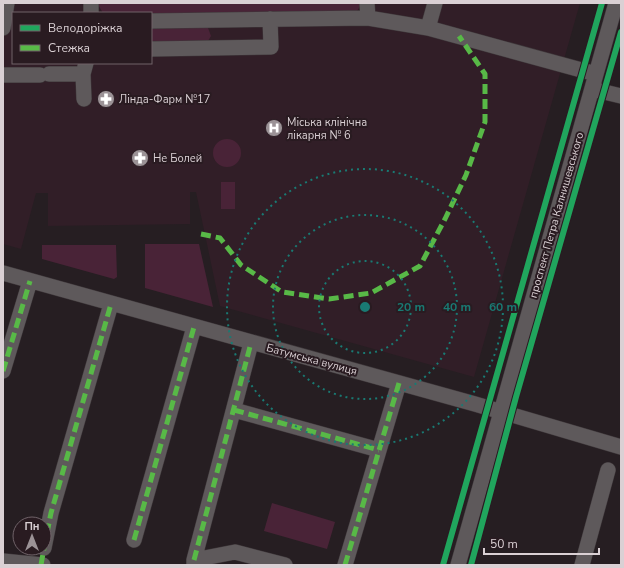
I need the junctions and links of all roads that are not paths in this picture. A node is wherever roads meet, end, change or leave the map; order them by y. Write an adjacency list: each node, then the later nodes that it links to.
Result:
1 (7, 3): 7 (street)
2 (435, 3): 8 (street)
3 (616, 3): 12 (street, проспект Петра Калнишевського)
4 (368, 10): 5 (street); 8 (street)
5 (270, 20): 6 (street); 9 (street)
6 (152, 22)
7 (3, 28)
8 (428, 28): 12 (street)
9 (152, 49)
10 (84, 69): 11 (street); 14 (street)
11 (3, 74)
12 (594, 81): 13 (street); 24 (street, проспект Петра Калнишевського)
13 (621, 96)
14 (84, 99)
15 (3, 273): 16 (street, Батумська вулиця)
16 (30, 281): 17 (street, Батумська вулиця); 20 (street)
17 (111, 304): 18 (street, Батумська вулиця); 28 (street)
18 (194, 327): 19 (street, Батумська вулиця); 29 (street)
19 (251, 343): 22 (street, Батумська вулиця); 23 (street)
20 (6, 349): 21 (street)
21 (3, 371)
22 (399, 383): 24 (street, Батумська вулиця); 26 (street)
23 (234, 410): 26 (street); 32 (street)
24 (501, 412): 25 (street, Батумська вулиця); 36 (street, проспект Петра Калнишевського)
25 (621, 447)
26 (379, 450): 35 (street)
27 (608, 470): 37 (street)
28 (50, 516)
29 (134, 540)
30 (3, 561): 33 (street)
31 (254, 561): 32 (street); 34 (street)
32 (194, 562)
33 (42, 565)
34 (285, 565)
35 (345, 565)
36 (458, 565)
37 (582, 565)

